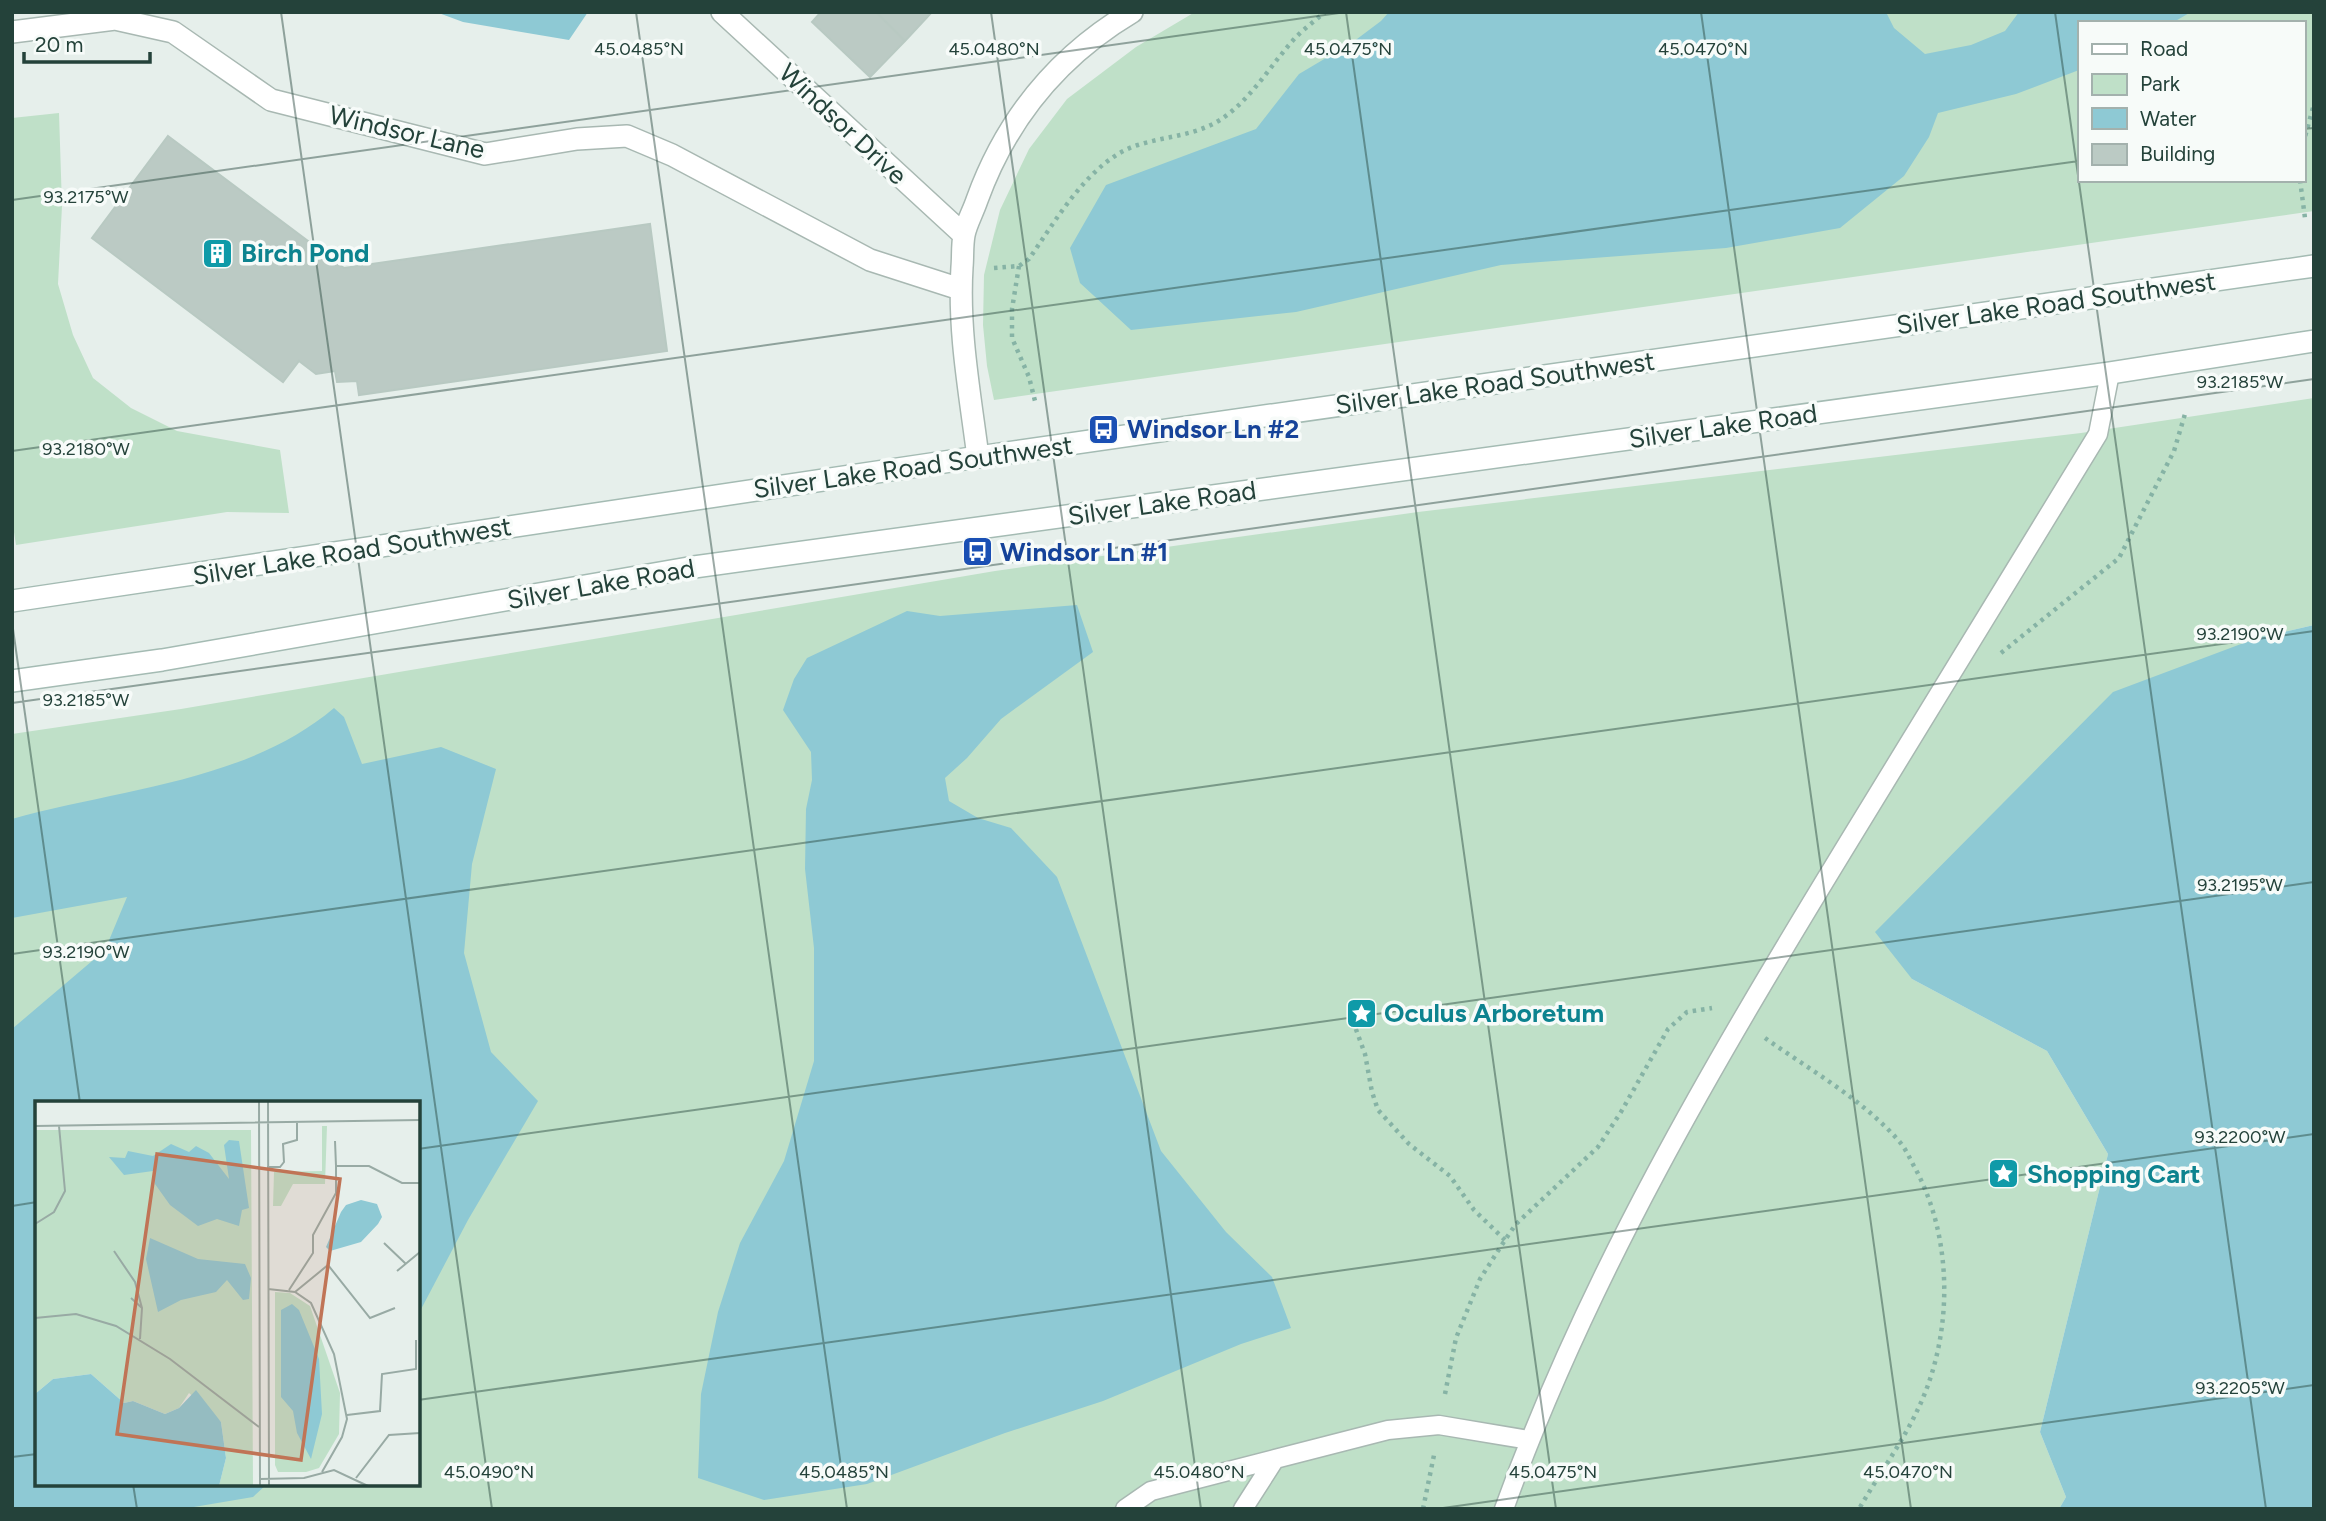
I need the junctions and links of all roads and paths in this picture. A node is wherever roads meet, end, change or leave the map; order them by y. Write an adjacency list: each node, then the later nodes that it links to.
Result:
1 (722, 12): 9 (main road, Windsor Drive)
2 (1132, 12): 9 (main road)
3 (1325, 12): 11 (path)
4 (12, 32): 13 (main road, Windsor Lane)
5 (2314, 104): 6 (path)
6 (2305, 137)
7 (2300, 182): 8 (path)
8 (2305, 218)
9 (964, 235): 10 (main road)
10 (962, 265): 11 (path); 13 (main road)
11 (1019, 266): 16 (path)
12 (2314, 266): 18 (main road, Silver Lake Road Southwest)
13 (960, 289): 18 (main road)
14 (2314, 341): 15 (main road, Silver Lake Road)
15 (2110, 373): 21 (main road, Silver Lake Road); 23 (lane)
16 (1035, 401)
17 (2185, 414): 20 (path)
18 (978, 457): 19 (main road, Silver Lake Road Southwest)
19 (12, 601)
20 (1992, 661)
21 (12, 681)
22 (1350, 1013): 24 (path)
23 (1741, 1019): 24 (path); 26 (lane); 32 (path)
24 (1505, 1240): 25 (path)
25 (1439, 1425): 26 (lane); 27 (lane); 30 (path)
26 (1529, 1440): 31 (lane)
27 (1275, 1459): 28 (lane); 29 (lane)
28 (1125, 1509)
29 (1243, 1509)
30 (1423, 1509)
31 (1504, 1509)
32 (1858, 1509)

